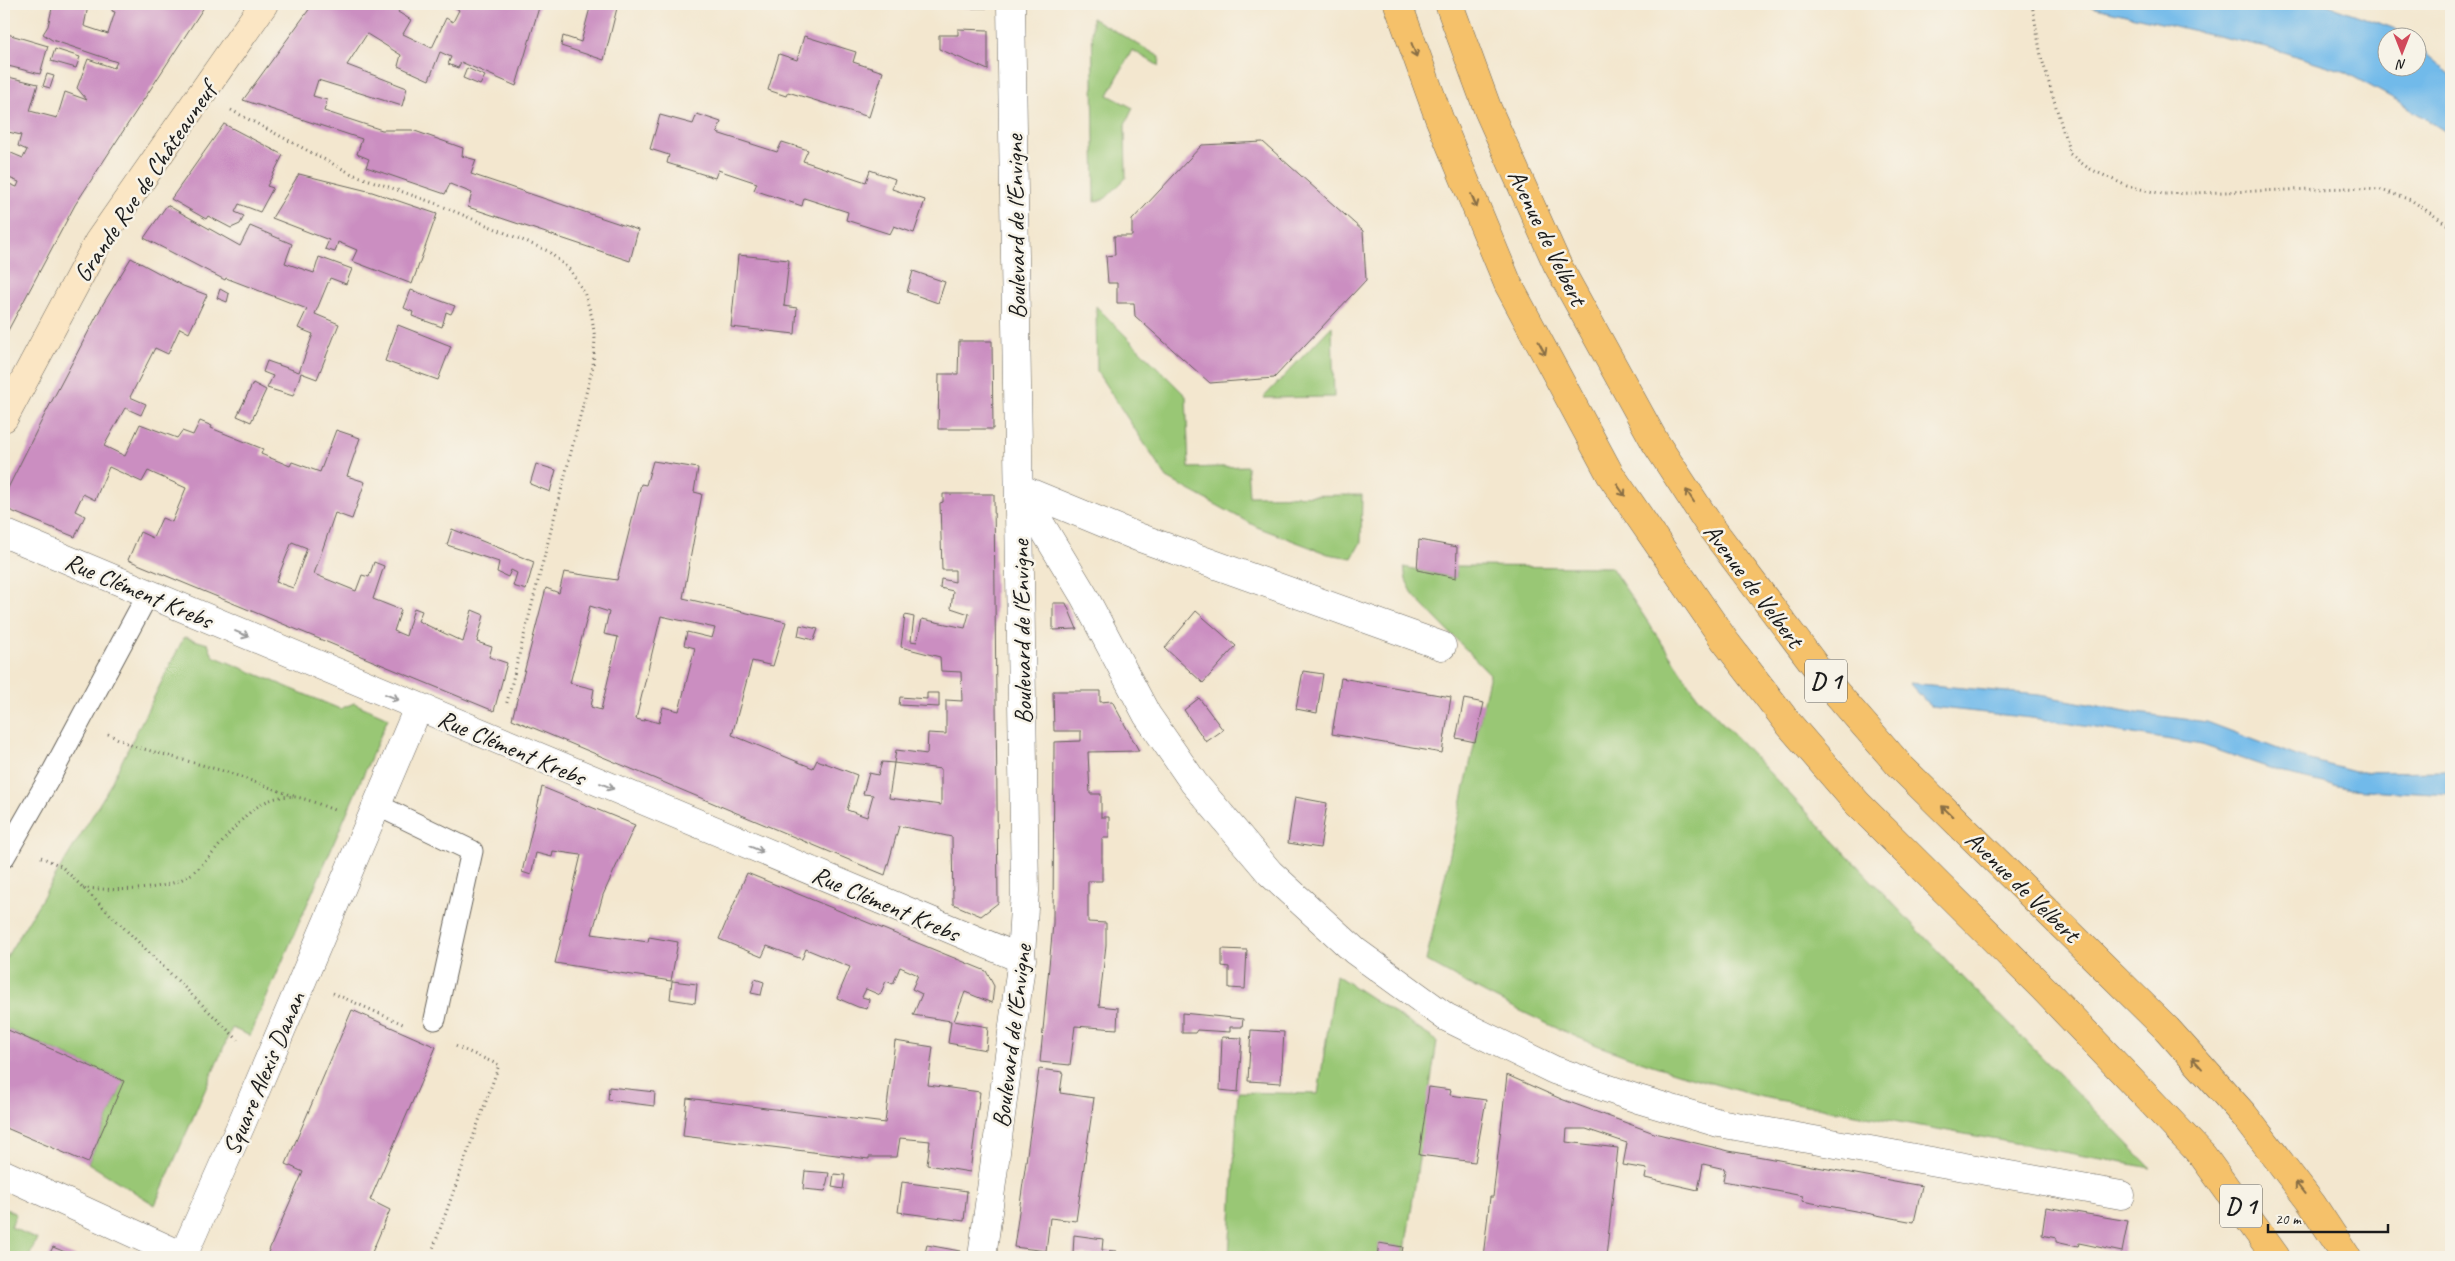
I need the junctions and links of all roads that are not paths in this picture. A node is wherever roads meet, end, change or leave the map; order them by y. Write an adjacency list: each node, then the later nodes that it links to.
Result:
1 (264, 4): 5 (main road, Grande Rue de Châteauneuf)
2 (1011, 4): 6 (street, Boulevard de l'Envigne)
3 (1398, 4): 18 (main road, Avenue de Velbert / D 1, one-way to 18)
4 (1449, 4): 19 (main road, Avenue de Velbert / D 1, one-way to 4)
5 (4, 418)
6 (1019, 488): 9 (street); 13 (street, Boulevard de l'Envigne); 16 (street)
7 (4, 533): 8 (street, Rue Clément Krebs)
8 (148, 594): 10 (street, Rue Clément Krebs, one-way to 10); 12 (lane)
9 (1442, 646)
10 (418, 708): 11 (street, Square Alexis Danan); 13 (street, Rue Clément Krebs, one-way to 13)
11 (373, 814): 14 (lane); 15 (street, Square Alexis Danan)
12 (8, 850)
13 (1022, 959): 17 (street, Boulevard de l'Envigne)
14 (433, 1028)
15 (4, 1174)
16 (2121, 1195)
17 (982, 1257)
18 (2276, 1257)
19 (2347, 1257)

